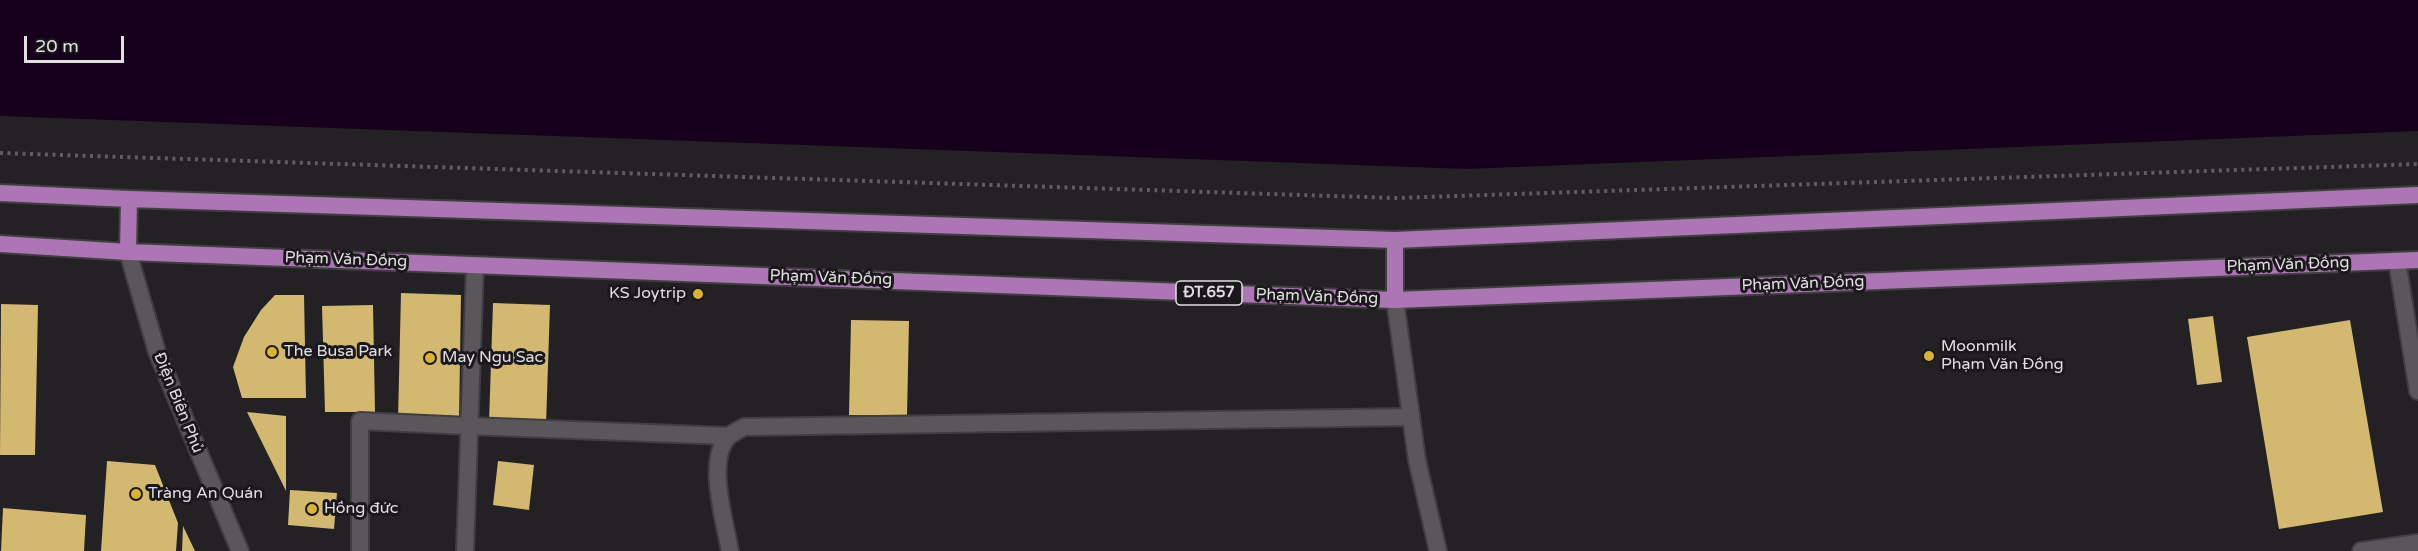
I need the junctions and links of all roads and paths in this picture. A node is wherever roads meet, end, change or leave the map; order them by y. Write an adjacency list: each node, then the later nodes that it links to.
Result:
1 (0, 153): 2 (path)
2 (2418, 164)
3 (0, 193): 5 (main road)
4 (2418, 195): 6 (main road)
5 (129, 200): 6 (main road); 8 (main road)
6 (1395, 240): 12 (main road)
7 (0, 244): 8 (main road, Phạm Văn Đồng / ĐT.657)
8 (128, 252): 11 (main road, Phạm Văn Đồng / ĐT.657); 18 (street, Điện Biên Phủ)
9 (2397, 261): 10 (main road, Phạm Văn Đồng / ĐT.657); 12 (main road, Phạm Văn Đồng / ĐT.657); 13 (street)
10 (2418, 261)
11 (475, 265): 12 (main road, Phạm Văn Đồng / ĐT.657); 15 (street)
12 (1395, 300): 14 (street)
13 (2418, 391)
14 (1411, 417): 16 (street); 22 (street)
15 (470, 426): 16 (street); 19 (street); 20 (street)
16 (728, 436): 21 (street)
17 (2418, 543): 23 (street)
18 (240, 551)
19 (360, 551)
20 (465, 551)
21 (730, 551)
22 (1438, 551)
23 (2361, 551)

